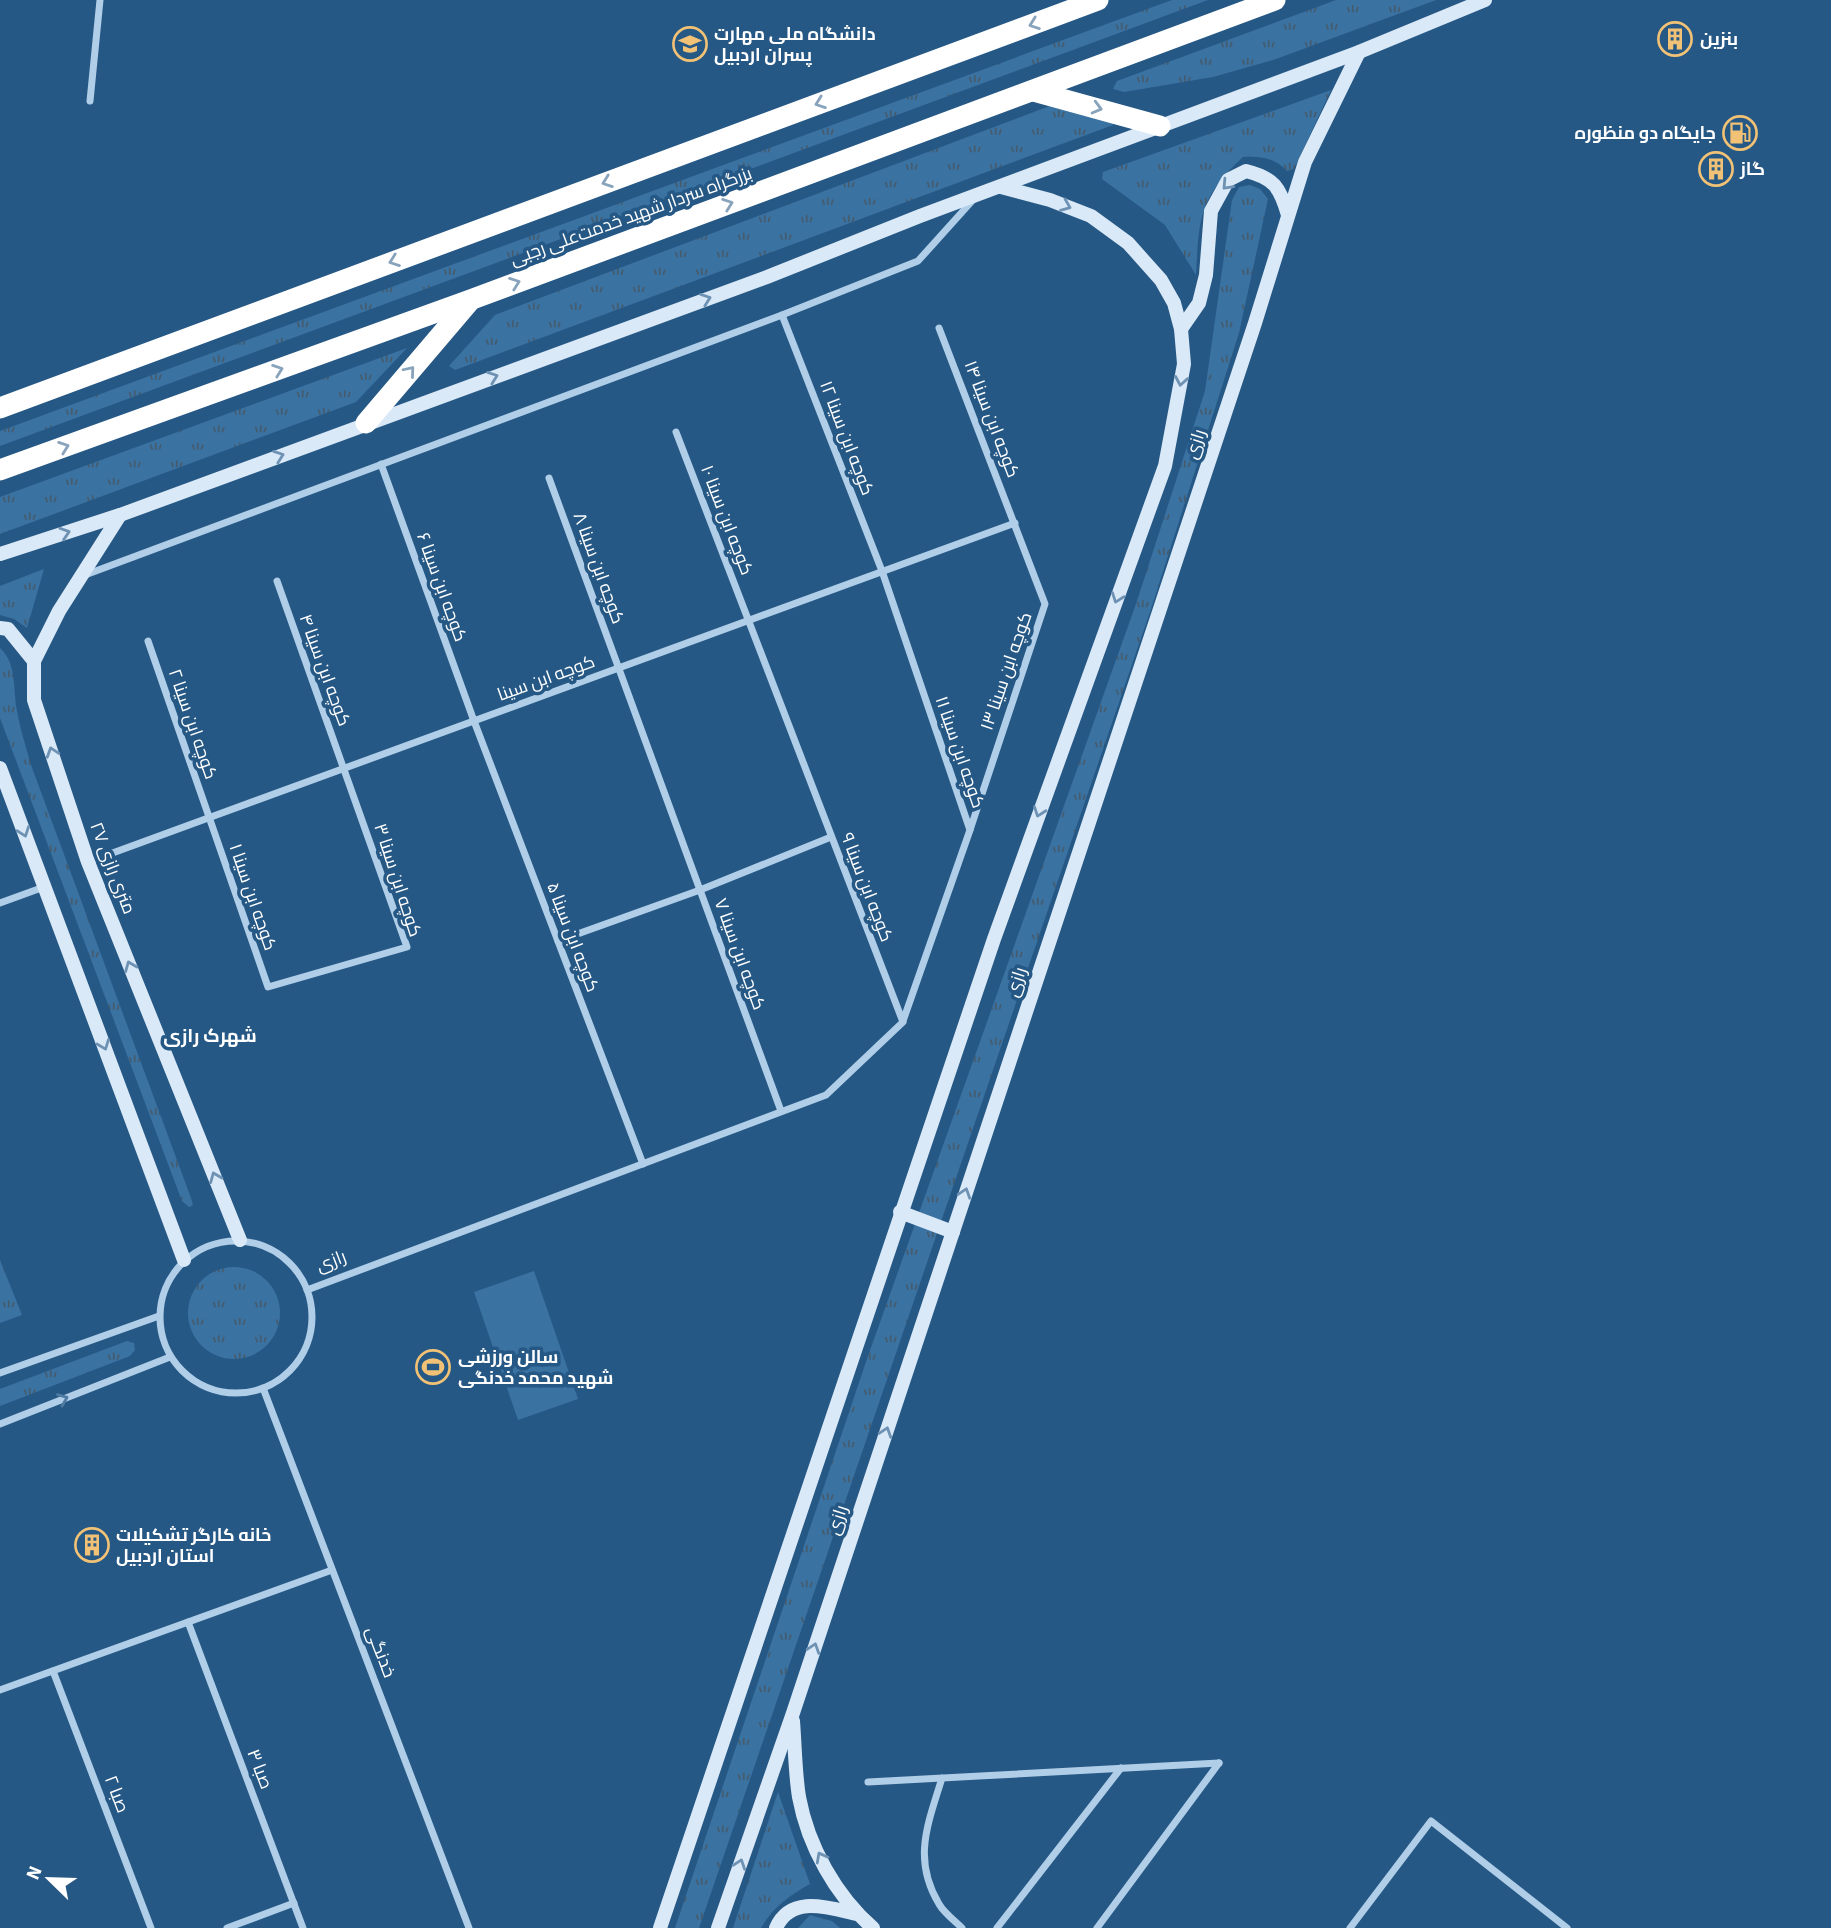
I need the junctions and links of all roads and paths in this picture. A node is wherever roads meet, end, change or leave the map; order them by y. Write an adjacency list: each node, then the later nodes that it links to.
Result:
1 (100, 0): 7 (street)
2 (1098, 0): 16 (highway, one-way to 16)
3 (1275, 0): 6 (highway, بزرگراه سردار شهید خدمت‌علی رجبی)
4 (1485, 0): 5 (street)
5 (1359, 52): 8 (street); 11 (street, رازی)
6 (1033, 91): 8 (highway, one-way to 8); 12 (highway, بزرگراه سردار شهید خدمت‌علی رجبی, one-way to 6)
7 (90, 101)
8 (1160, 126): 9 (street)
9 (1001, 187): 10 (street); 15 (street, رازی, one-way to 15)
10 (976, 196): 13 (street); 17 (street, one-way to 10)
11 (1289, 216): 15 (street, one-way to 15); 49 (street, رازی, one-way to 11)
12 (470, 300): 17 (highway, one-way to 12); 20 (highway, بزرگراه سردار شهید خدمت‌علی رجبی, one-way to 12)
13 (782, 315): 19 (street); 25 (street, کوچه ابن سینا ۱۲)
14 (939, 328): 23 (street, کوچه ابن سینا ۱۴)
15 (1181, 329): 48 (street, رازی, one-way to 48)
16 (0, 408)
17 (366, 423): 22 (street, one-way to 17)
18 (676, 432): 28 (street, کوچه ابن سینا ۱۰)
19 (381, 464): 26 (street); 33 (street, کوچه ابن سینا ۶)
20 (0, 470)
21 (549, 478): 32 (street, کوچه ابن سینا ۸)
22 (120, 515): 24 (street, one-way to 22); 26 (street, ۲۷ متری رازی)
23 (1015, 523): 25 (street, کوچه ابن سینا); 37 (street, کوچه ابن سینا ۱۳)
24 (0, 554)
25 (882, 571): 28 (street, کوچه ابن سینا); 37 (street, کوچه ابن سینا ۱۱)
26 (81, 577): 31 (street, ۲۷ متری رازی)
27 (277, 581): 35 (street, کوچه ابن سینا ۴)
28 (749, 620): 32 (street, کوچه ابن سینا); 38 (street, کوچه ابن سینا ۹)
29 (0, 628): 31 (street)
30 (148, 641): 36 (street, کوچه ابن سینا ۲)
31 (34, 661): 39 (street, ۲۷ متری رازی, one-way to 31)
32 (618, 668): 33 (street, کوچه ابن سینا); 41 (street, کوچه ابن سینا ۷)
33 (474, 720): 35 (street, کوچه ابن سینا); 43 (street, کوچه ابن سینا ۵)
34 (0, 768): 40 (street, one-way to 40)
35 (344, 768): 36 (street, کوچه ابن سینا); 44 (street, کوچه ابن سینا ۳)
36 (209, 818): 39 (street, کوچه ابن سینا); 44 (street, کوچه ابن سینا ۱)
37 (970, 830): 45 (street, کوچه ابن سینا ۱۱)
38 (831, 837): 41 (street); 45 (street, کوچه ابن سینا ۹)
39 (88, 862): 50 (street, ۲۷ متری رازی, one-way to 39)
40 (44, 887): 42 (street); 51 (street, one-way to 51)
41 (700, 890): 43 (street); 46 (street, کوچه ابن سینا ۷)
42 (0, 903)
43 (558, 941): 47 (street, کوچه ابن سینا ۵)
44 (268, 987)
45 (903, 1022): 46 (street)
46 (782, 1111): 47 (street)
47 (643, 1164): 52 (street, رازی)
48 (900, 1212): 49 (street); 72 (street, رازی)
49 (953, 1231): 62 (street, رازی, one-way to 49)
50 (240, 1240): 51 (street); 52 (street)
51 (184, 1260): 53 (street)
52 (307, 1290): 56 (street)
53 (159, 1316): 54 (street); 55 (street)
54 (170, 1357): 56 (street); 57 (street, one-way to 54)
55 (0, 1373)
56 (263, 1388): 58 (street, خدنگی)
57 (0, 1424)
58 (332, 1570): 59 (street); 71 (street, خدنگی)
59 (188, 1622): 60 (street); 66 (street, صبا ۳)
60 (53, 1671): 61 (street); 68 (street, صبا ۲)
61 (0, 1690)
62 (793, 1713): 67 (street, one-way to 62); 73 (street, رازی, one-way to 62)
63 (1121, 1768): 64 (street); 77 (street); 78 (street)
64 (942, 1778): 65 (street); 76 (street)
65 (869, 1782)
66 (294, 1903): 69 (street); 70 (street, صبا ۳)
67 (857, 1914): 74 (street); 75 (street)
68 (151, 1928)
69 (228, 1928)
70 (303, 1928)
71 (469, 1928)
72 (660, 1928)
73 (718, 1928)
74 (776, 1928)
75 (873, 1928)
76 (962, 1928)
77 (997, 1928)
78 (1097, 1928)
79 (1350, 1928): 80 (street)
80 (1567, 1928)

